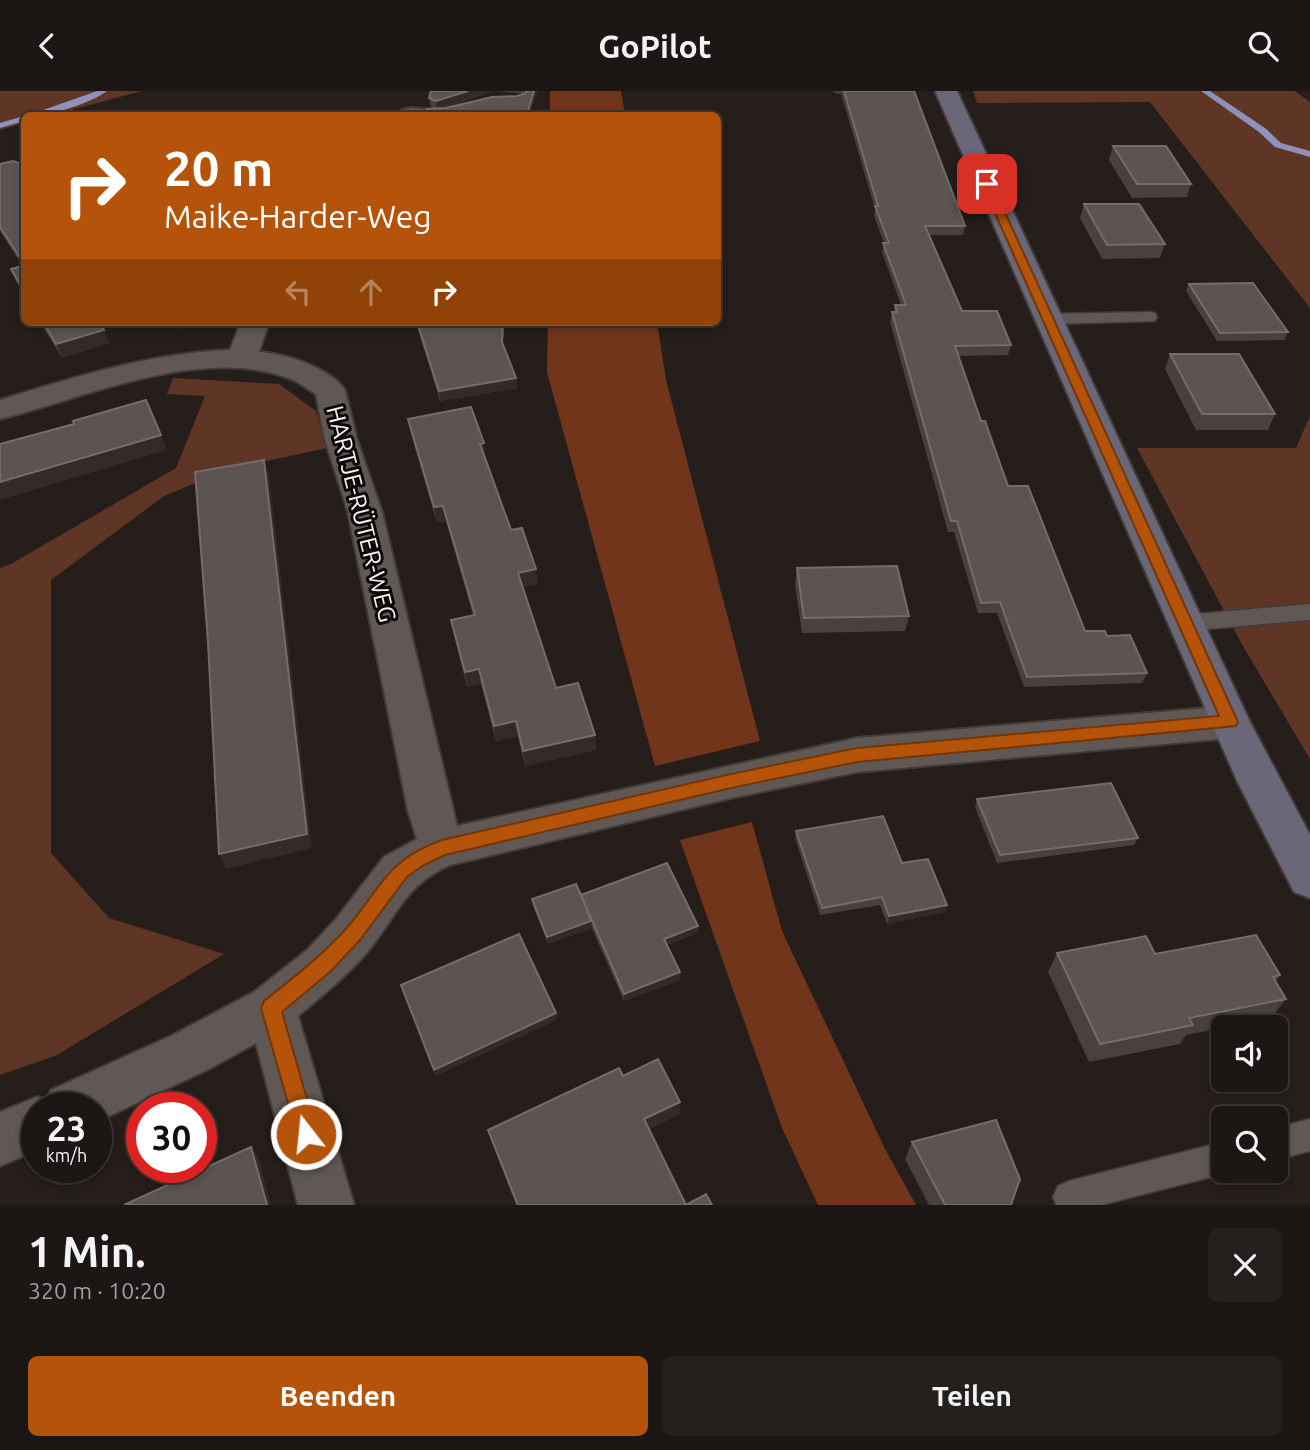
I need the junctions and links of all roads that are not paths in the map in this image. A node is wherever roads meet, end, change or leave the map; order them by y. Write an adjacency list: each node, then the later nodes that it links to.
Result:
1 (946, 91): 3 (street)
2 (1149, 317): 3 (lane)
3 (1047, 319): 8 (street)
4 (254, 326): 5 (street)
5 (242, 358): 6 (street, HARTJE-RÜTER-WEG); 10 (street, HARTJE-RÜTER-WEG)
6 (0, 410)
7 (1310, 612): 8 (lane)
8 (1185, 622): 9 (street)
9 (1230, 722): 10 (street); 11 (street)
10 (442, 848): 12 (street)
11 (1310, 878)
12 (271, 1008): 13 (street); 19 (street)
13 (104, 1092)
14 (21, 1130): 16 (street)
15 (1310, 1136): 17 (lane)
16 (0, 1139)
17 (1288, 1141)
18 (1211, 1161): 20 (lane)
19 (326, 1205)
20 (1072, 1205)

